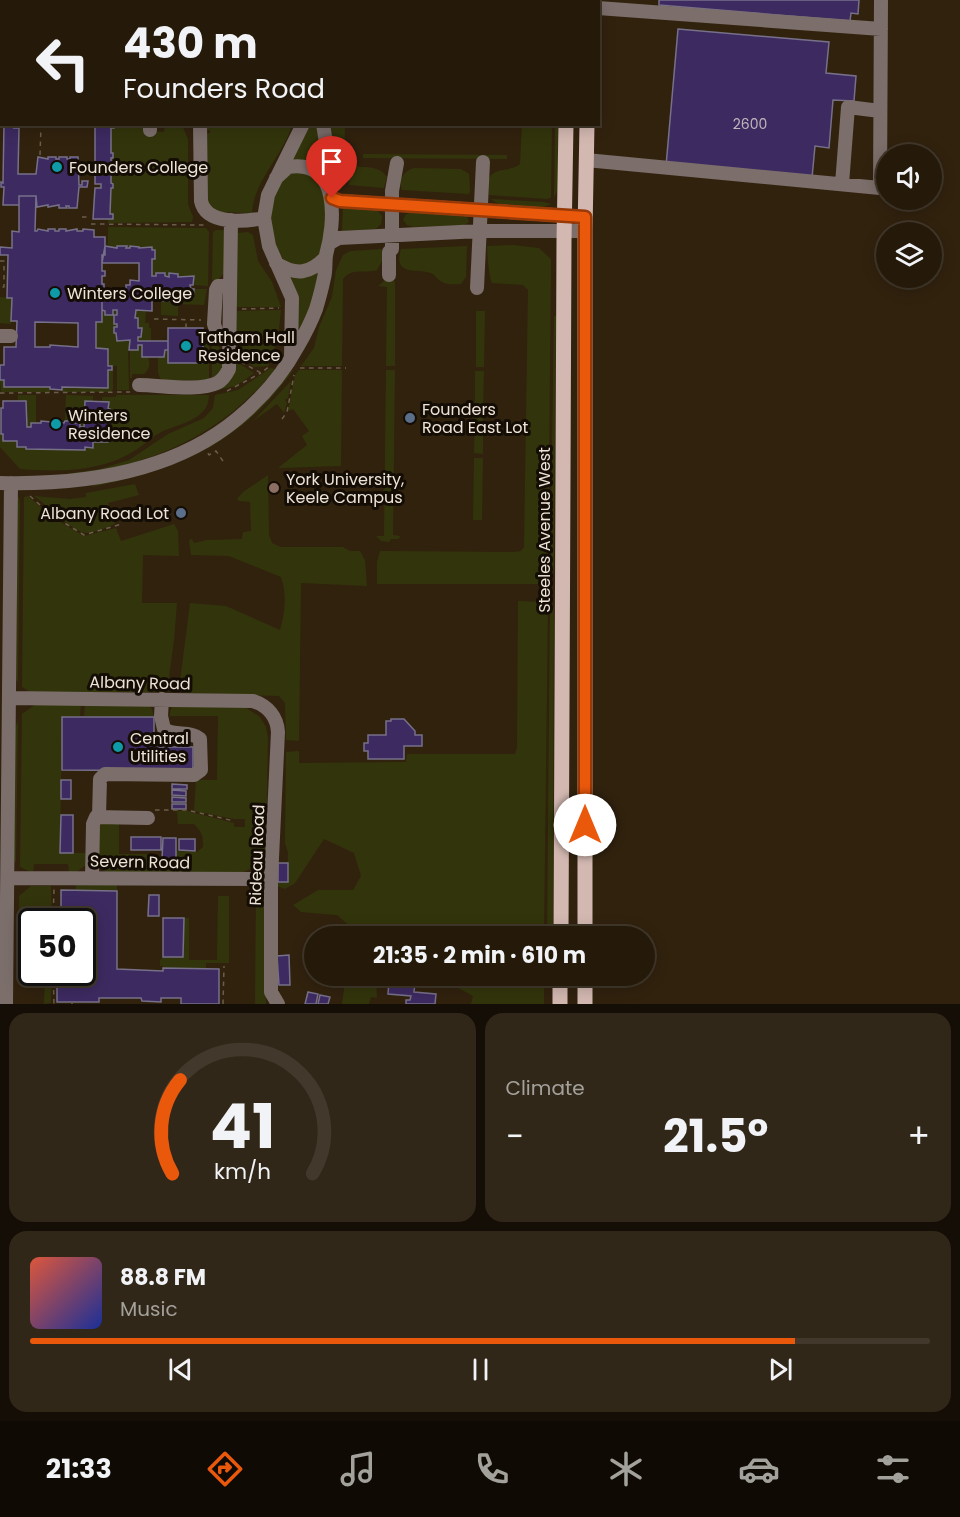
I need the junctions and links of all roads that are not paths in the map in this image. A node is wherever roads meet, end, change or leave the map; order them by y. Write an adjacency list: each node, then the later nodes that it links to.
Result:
1 (881, 0): 3 (street)
2 (600, 8): 3 (street)
3 (881, 29): 4 (street)
4 (880, 111): 15 (street); 15 (street)
5 (302, 126): 14 (street)
6 (322, 126): 16 (street)
7 (566, 126): 10 (main road, Steeles Avenue West)
8 (587, 126): 11 (main road)
9 (195, 129): 20 (street)
10 (566, 158): 11 (main road); 21 (main road, Steeles Avenue West)
11 (586, 160): 15 (street); 22 (main road)
12 (483, 162): 18 (street)
13 (397, 163): 17 (street)
14 (276, 178): 16 (street); 19 (street)
15 (842, 184)
16 (331, 194): 17 (street); 25 (street)
17 (392, 205): 18 (street); 24 (street)
18 (481, 209): 21 (street); 23 (street)
19 (264, 218): 20 (street); 26 (street)
20 (231, 220): 30 (street)
21 (564, 223): 22 (street); 23 (street); 41 (main road, Steeles Avenue West)
22 (585, 224): 42 (main road)
23 (480, 231): 24 (street); 28 (street)
24 (392, 235): 25 (street); 27 (street)
25 (328, 250): 26 (street); 29 (street)
26 (276, 263): 29 (street)
27 (393, 275)
28 (477, 288)
29 (291, 358): 31 (street)
30 (135, 388)
31 (6, 483): 32 (street)
32 (5, 551): 34 (street)
33 (162, 699): 34 (street, Albany Road); 35 (street, Albany Road); 37 (street)
34 (6, 705): 38 (street)
35 (268, 708): 40 (street, Rideau Road)
36 (152, 814): 37 (street)
37 (99, 816): 39 (street)
38 (8, 878): 39 (street, Severn Road); 45 (street)
39 (92, 878): 40 (street, Severn Road)
40 (272, 879): 46 (street, Rideau Road)
41 (561, 926)
42 (585, 926)
43 (560, 986): 47 (main road)
44 (585, 986): 48 (main road)
45 (6, 1004)
46 (278, 1004)
47 (560, 1004)
48 (585, 1004)

